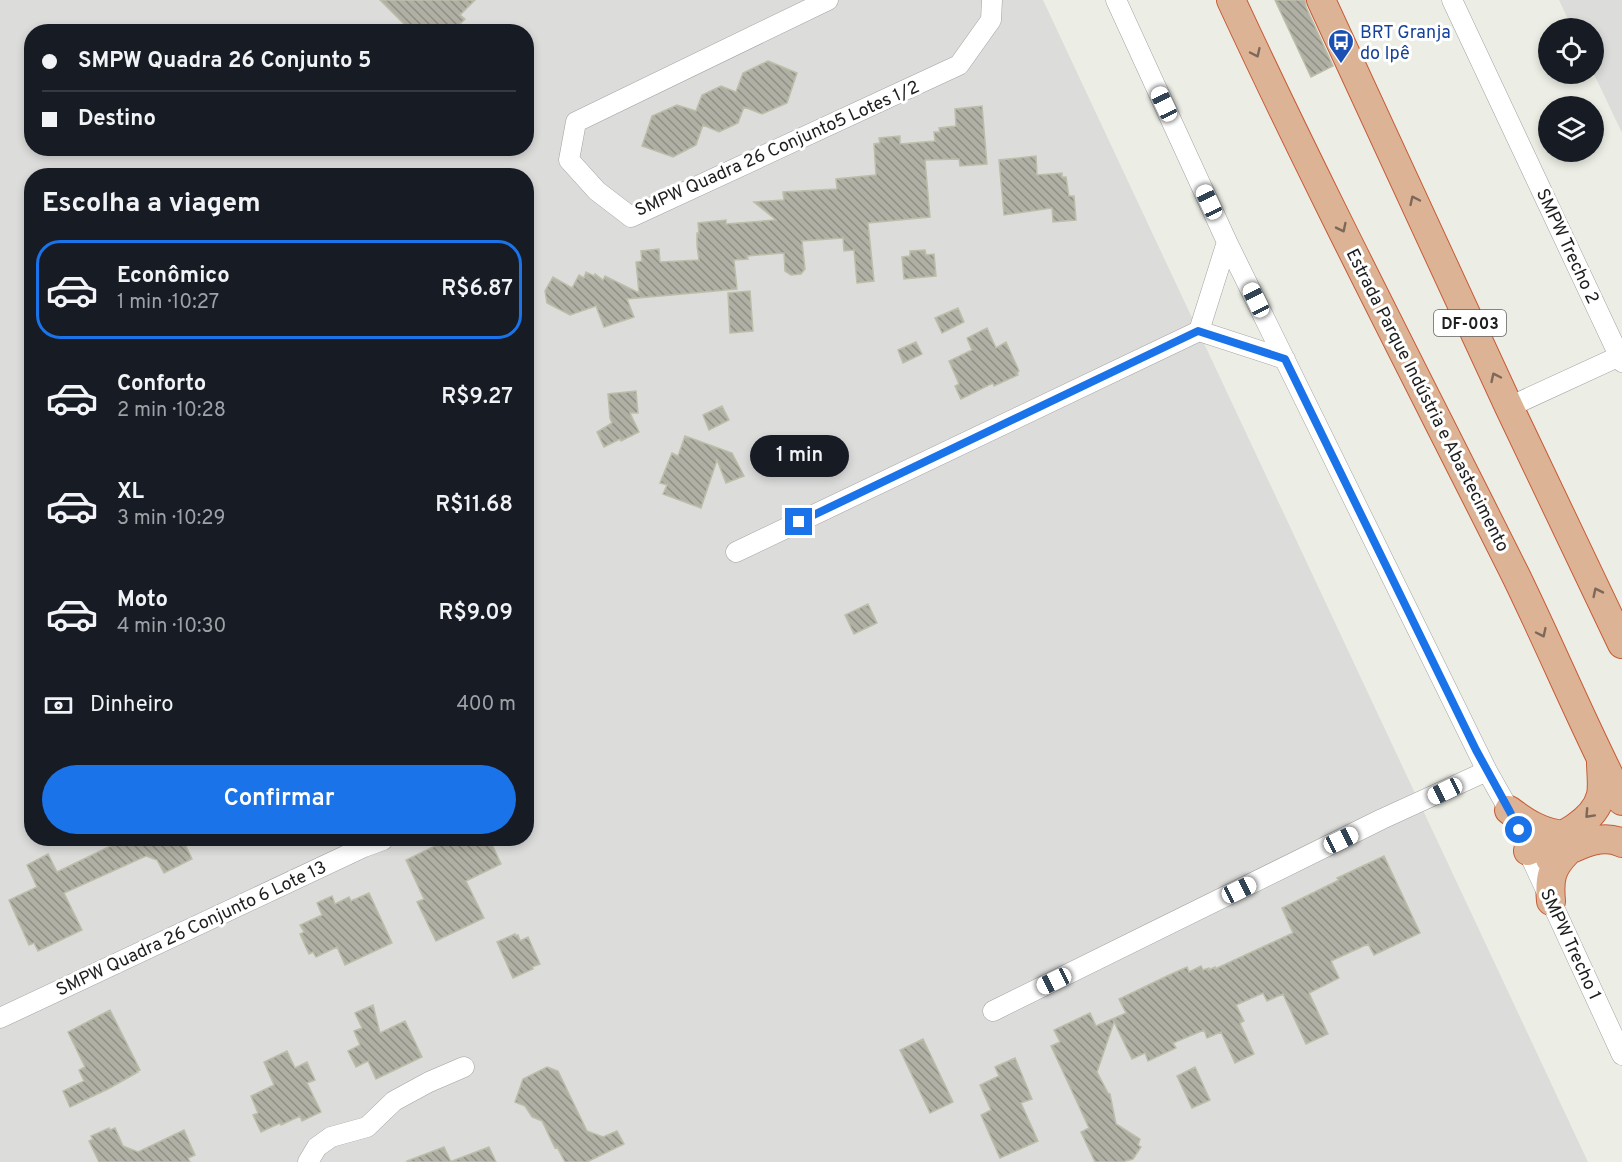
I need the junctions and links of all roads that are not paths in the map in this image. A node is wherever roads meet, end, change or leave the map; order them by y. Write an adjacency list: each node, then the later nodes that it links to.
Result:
1 (828, 0): 2 (street, SMPW Quadra 26 Conjunto5 Lotes 1/2)
2 (992, 0)
3 (1116, 0): 7 (street, SMPW Trecho 1)
4 (1231, 0): 14 (highway, Estrada Parque Indústria e Abastecimento, one-way to 14)
5 (1321, 0): 11 (highway, DF-003, one-way to 5)
6 (1452, 0): 9 (street, SMPW Trecho 2)
7 (1227, 242): 8 (street); 10 (street, SMPW Trecho 1)
8 (1198, 331): 10 (street); 12 (street)
9 (1621, 358): 11 (street)
10 (1285, 359): 15 (street, SMPW Trecho 1)
11 (1509, 407): 13 (highway, DF-003, one-way to 11)
12 (736, 552)
13 (1622, 644)
14 (1601, 760): 16 (highway, Estrada Parque Indústria e Abastecimento); 19 (highway, one-way to 19)
15 (1487, 771): 17 (street, SMPW Trecho 1); 23 (street)
16 (1622, 801)
17 (1509, 810): 19 (highway); 21 (street, SMPW Trecho 1)
18 (1622, 843): 19 (highway)
19 (1565, 844): 21 (highway); 22 (highway)
20 (370, 846): 24 (street, SMPW Quadra 26 Conjunto 6 Lote 13)
21 (1531, 859): 22 (street, SMPW Trecho 1)
22 (1551, 900): 25 (street, SMPW Trecho 1)
23 (993, 1011)
24 (0, 1018)
25 (1622, 1055)
26 (464, 1067): 27 (street)
27 (308, 1162)

